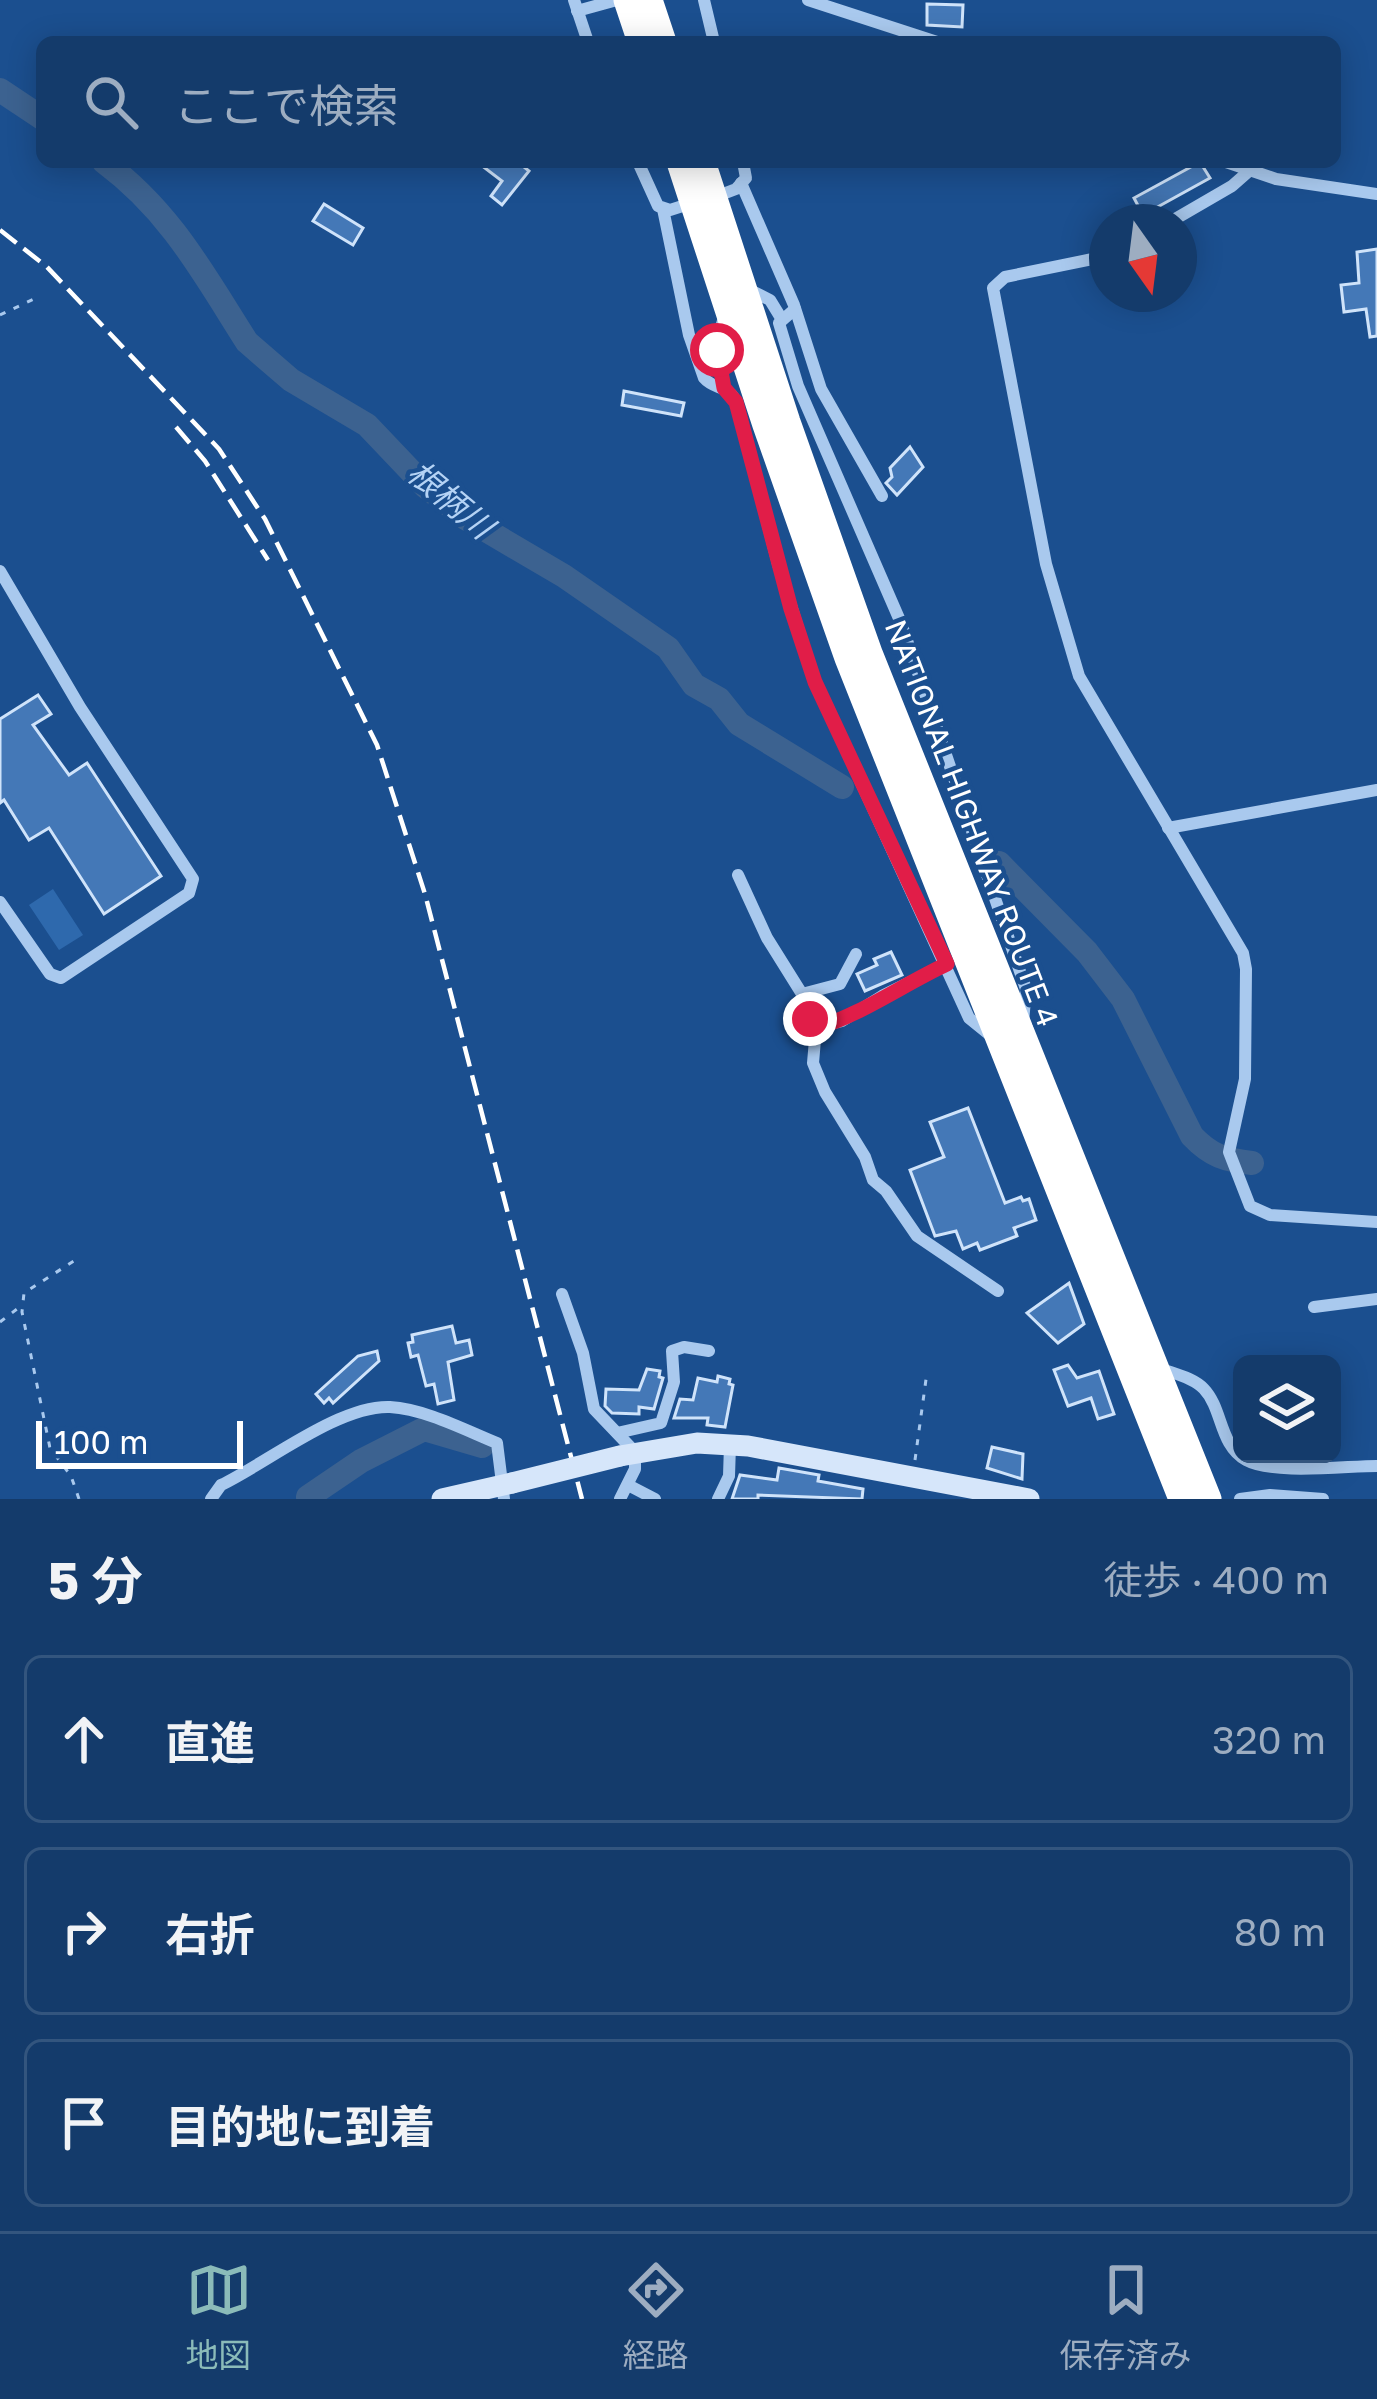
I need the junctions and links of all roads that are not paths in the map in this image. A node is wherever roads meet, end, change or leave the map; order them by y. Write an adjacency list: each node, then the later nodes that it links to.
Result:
1 (649, 0): 8 (highway)
2 (704, 0): 9 (street)
3 (808, 0): 10 (street)
4 (616, 1): 5 (street); 7 (highway)
5 (576, 6): 6 (street)
6 (586, 36)
7 (637, 36)
8 (661, 36)
9 (713, 36)
10 (919, 36)
11 (641, 168): 21 (street)
12 (684, 168): 19 (highway, NATIONAL HIGHWAY ROUTE 4)
13 (702, 168): 19 (highway, NATIONAL HIGHWAY ROUTE 4)
14 (744, 168): 17 (street)
15 (1244, 168): 16 (street)
16 (1250, 170): 18 (street); 20 (street)
17 (741, 183): 19 (street); 24 (street)
18 (1377, 194)
19 (704, 200): 21 (street); 23 (highway, NATIONAL HIGHWAY ROUTE 4)
20 (1197, 206)
21 (663, 209): 26 (street)
22 (1089, 260): 30 (street)
23 (735, 298): 25 (street); 26 (street); 37 (highway, NATIONAL HIGHWAY ROUTE 4)
24 (795, 309): 25 (street); 27 (street)
25 (781, 318): 37 (street)
26 (724, 388): 34 (street)
27 (882, 496)
28 (0, 571): 32 (street)
29 (1377, 790): 30 (street)
30 (1168, 828): 38 (street)
31 (738, 875): 35 (street)
32 (0, 902)
33 (856, 954): 35 (street)
34 (947, 964): 36 (street); 37 (street)
35 (802, 994): 36 (street)
36 (816, 1028): 39 (street)
37 (1009, 1036): 44 (highway, NATIONAL HIGHWAY ROUTE 4); 57 (highway, NATIONAL HIGHWAY ROUTE 4)
38 (1377, 1222)
39 (998, 1291)
40 (562, 1294): 46 (street)
41 (1377, 1299): 42 (street)
42 (1314, 1307)
43 (710, 1351): 46 (street)
44 (1155, 1367): 47 (street); 58 (highway, NATIONAL HIGHWAY ROUTE 4)
45 (730, 1445): 46 (street); 50 (street); 55 (street)
46 (624, 1447): 48 (street); 49 (street, bridge)
47 (1377, 1466)
48 (628, 1485): 53 (street); 54 (street)
49 (506, 1489): 51 (street); 52 (street)
50 (962, 1493): 56 (street)
51 (211, 1499)
52 (442, 1499)
53 (620, 1499)
54 (655, 1499)
55 (718, 1499)
56 (1029, 1499)
57 (1182, 1499)
58 (1208, 1499)
59 (1240, 1499): 60 (street)
60 (1323, 1499)

